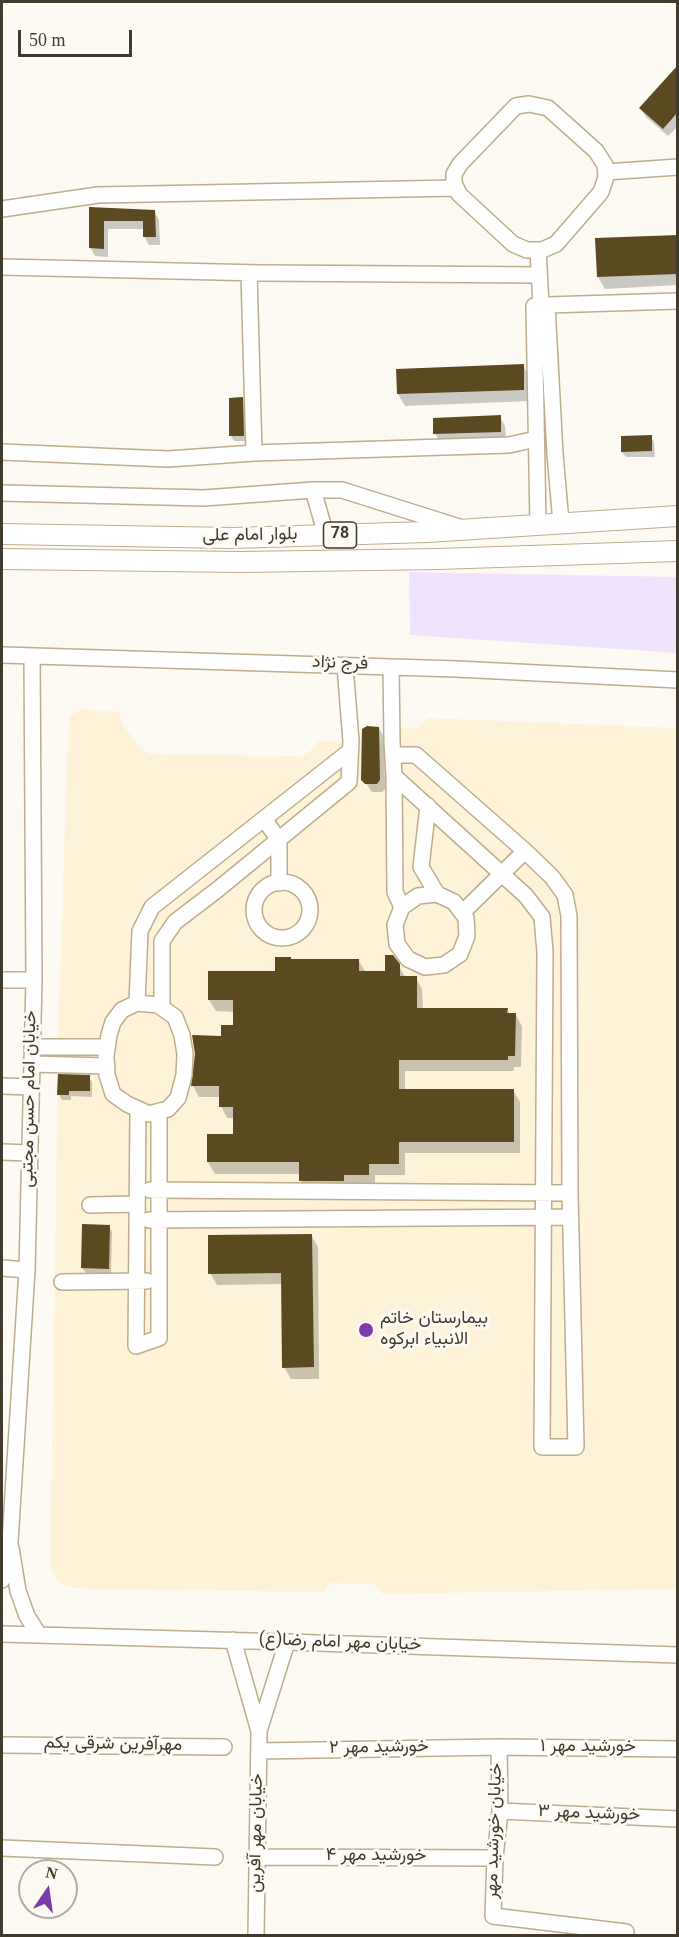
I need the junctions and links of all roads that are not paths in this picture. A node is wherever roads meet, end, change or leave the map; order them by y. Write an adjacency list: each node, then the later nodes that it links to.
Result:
1 (678, 167): 2 (street)
2 (606, 172): 3 (street); 5 (street)
3 (456, 188): 4 (street); 5 (street)
4 (2, 208)
5 (538, 250): 8 (street)
6 (2, 267): 7 (street)
7 (249, 273): 8 (street); 13 (street)
8 (539, 275): 10 (street)
9 (678, 301): 10 (street)
10 (544, 305): 11 (street); 17 (street)
11 (536, 439): 13 (street); 18 (street)
12 (2, 452): 13 (street)
13 (254, 453)
14 (313, 490): 15 (street); 19 (street); 22 (street)
15 (2, 493)
16 (678, 516): 17 (main road, بلوار امام علی / 78)
17 (561, 523): 18 (main road, بلوار امام علی / 78)
18 (538, 525): 19 (main road, بلوار امام علی / 78)
19 (468, 530): 21 (main road, بلوار امام علی / 78)
20 (2, 534): 22 (main road, بلوار امام علی / 78)
21 (389, 534): 22 (main road, بلوار امام علی / 78); 25 (main road)
22 (326, 535)
23 (671, 552): 25 (main road, بلوار امام علی / 78)
24 (2, 559): 25 (main road, بلوار امام علی / 78)
25 (391, 560)
26 (2, 655): 27 (street, فرج نژاد)
27 (32, 656): 28 (street, فرج نژاد); 46 (street, خیابان امام حسن مجتبی)
28 (345, 666): 29 (street, فرج نژاد); 31 (street)
29 (391, 667): 30 (street, فرج نژاد); 32 (street)
30 (678, 680)
31 (350, 751): 35 (street); 36 (street)
32 (393, 755): 33 (street); 37 (street)
33 (394, 776): 34 (street); 43 (street)
34 (428, 806): 39 (street); 42 (street)
35 (264, 819): 36 (street); 38 (street)
36 (279, 840): 40 (street); 41 (street)
37 (525, 851): 39 (street); 61 (street)
38 (202, 867): 41 (street); 47 (street)
39 (502, 874): 44 (street); 60 (street)
40 (279, 884)
41 (217, 890): 48 (street)
42 (437, 894): 43 (street); 44 (street)
43 (402, 907): 44 (street)
44 (462, 913)
45 (2, 980): 46 (street)
46 (34, 980): 49 (street, خیابان امام حسن مجتبی)
47 (137, 1004): 48 (street); 50 (street)
48 (162, 1008): 56 (street)
49 (32, 1047): 50 (street); 51 (street, خیابان امام حسن مجتبی)
50 (107, 1047): 52 (street)
51 (32, 1064): 52 (street); 54 (street, خیابان امام حسن مجتبی)
52 (107, 1066): 55 (street)
53 (2, 1086): 54 (street)
54 (30, 1087): 58 (street, خیابان امام حسن مجتبی)
55 (138, 1109): 56 (street); 62 (street)
56 (159, 1111): 59 (street)
57 (2, 1152): 58 (street)
58 (30, 1153): 69 (street, خیابان امام حسن مجتبی)
59 (159, 1191): 60 (street); 62 (street); 67 (street)
60 (544, 1192): 61 (street); 64 (street)
61 (570, 1192): 65 (street)
62 (137, 1197): 63 (street); 66 (street)
63 (90, 1205)
64 (544, 1217): 65 (street); 65 (street); 67 (street)
65 (570, 1217)
66 (137, 1220): 67 (street); 70 (street)
67 (159, 1220): 71 (street)
68 (2, 1268): 69 (street)
69 (27, 1270): 73 (street, خیابان امام حسن مجتبی)
70 (136, 1281): 71 (street); 71 (street); 72 (street)
71 (159, 1281)
72 (62, 1282)
73 (7, 1491): 74 (street, خیابان امام حسن مجتبی)
74 (10, 1542): 75 (street, خیابان امام حسن مجتبی); 77 (street, خیابان امام حسن مجتبی)
75 (2, 1580)
76 (2, 1634): 77 (street, خیابان مهر امام رضا(ع))
77 (39, 1635): 78 (street, خیابان مهر امام رضا(ع))
78 (233, 1640): 79 (street, خیابان مهر امام رضا(ع)); 81 (street, خیابان مهر آفرین)
79 (287, 1642): 80 (street, خیابان مهر امام رضا(ع)); 81 (street, خیابان مهر آفرین)
80 (678, 1655)
81 (259, 1731): 86 (street, خیابان مهر آفرین)
82 (2, 1745): 83 (street, مهرآفرین شرقی یکم)
83 (224, 1747)
84 (499, 1747): 85 (street, خورشید مهر ۱); 86 (street, خورشید مهر ۲); 87 (street, خیابان خورشید مهر)
85 (678, 1749)
86 (259, 1750): 91 (street, خیابان مهر آفرین)
87 (500, 1811): 88 (street, خورشید مهر ۳); 92 (street, خیابان خورشید مهر)
88 (678, 1819)
89 (2, 1848): 90 (street)
90 (215, 1857)
91 (258, 1857): 92 (street, خورشید مهر ۴); 94 (street, خیابان مهر آفرین)
92 (495, 1858): 93 (street, خیابان خورشید مهر)
93 (626, 1932)
94 (256, 1935)

